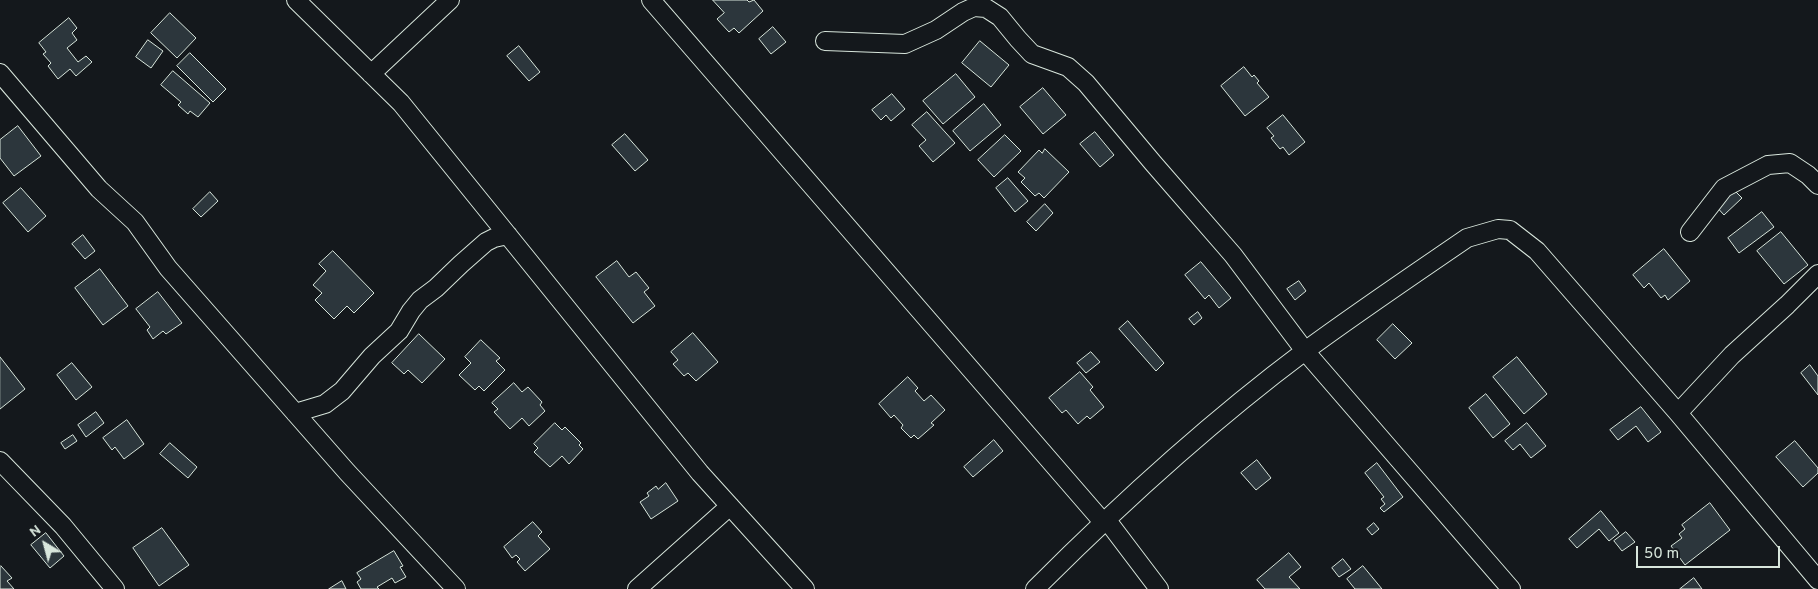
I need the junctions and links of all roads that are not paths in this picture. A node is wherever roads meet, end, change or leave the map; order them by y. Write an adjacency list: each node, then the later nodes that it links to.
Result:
1 (296, 0): 6 (street)
2 (450, 0): 6 (street)
3 (651, 0): 16 (street)
4 (825, 41): 11 (street)
5 (0, 73): 12 (street)
6 (371, 74): 9 (street)
7 (1818, 185): 8 (street)
8 (1690, 232)
9 (508, 235): 12 (street); 15 (street)
10 (1818, 274): 13 (street)
11 (1305, 351): 13 (street); 16 (street); 25 (street)
12 (295, 413): 20 (street)
13 (1678, 413): 17 (street)
14 (0, 461): 18 (street)
15 (730, 506): 21 (street); 22 (street)
16 (1105, 520): 23 (street); 24 (street)
17 (1818, 580)
18 (102, 582): 19 (street)
19 (115, 589)
20 (456, 589)
21 (636, 589)
22 (805, 589)
23 (1035, 589)
24 (1159, 589)
25 (1511, 589)

